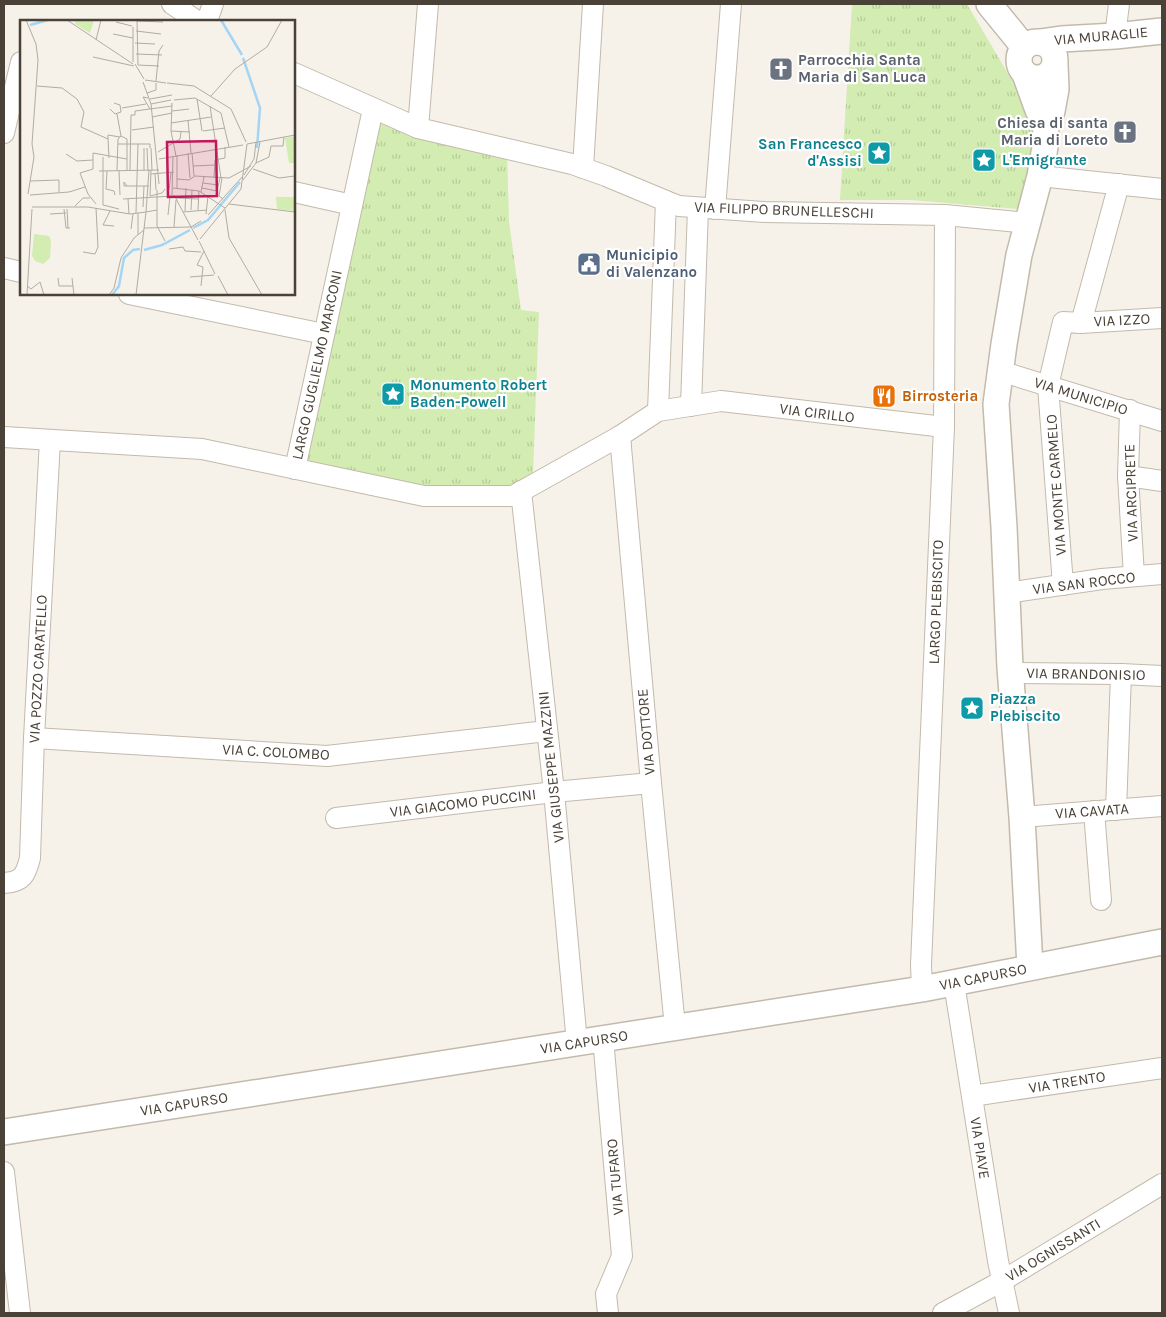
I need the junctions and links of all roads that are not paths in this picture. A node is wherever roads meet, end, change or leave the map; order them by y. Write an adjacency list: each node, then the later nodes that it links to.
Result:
1 (172, 4): 8 (street)
2 (213, 4): 9 (street)
3 (428, 4): 19 (street)
4 (593, 4): 21 (street)
5 (731, 4): 28 (street)
6 (989, 4): 12 (street)
7 (1119, 4): 11 (street)
8 (196, 20)
9 (207, 20)
10 (1162, 31): 11 (street, VIA MURAGLIE)
11 (1115, 36): 12 (street, VIA MURAGLIE)
12 (1032, 44): 13 (street); 16 (street)
13 (1055, 65): 16 (street); 18 (street)
14 (20, 68): 20 (street)
15 (295, 74): 17 (street, VIA FILIPPO BRUNELLESCHI)
16 (1025, 74): 18 (street)
17 (373, 109): 19 (street, VIA FILIPPO BRUNELLESCHI); 27 (street, LARGO GUGLIELMO MARCONI)
18 (1046, 126): 22 (street)
19 (418, 128): 21 (street, VIA FILIPPO BRUNELLESCHI)
20 (10, 131)
21 (583, 168): 26 (street, VIA FILIPPO BRUNELLESCHI)
22 (1040, 176): 23 (street); 30 (street)
23 (1119, 184): 24 (street); 35 (street)
24 (1162, 189)
25 (295, 192): 27 (street)
26 (666, 201): 28 (street, VIA FILIPPO BRUNELLESCHI); 41 (street)
27 (352, 205): 36 (street, LARGO GUGLIELMO MARCONI)
28 (706, 208): 29 (street, VIA FILIPPO BRUNELLESCHI); 39 (street)
29 (945, 215): 30 (street, VIA FILIPPO BRUNELLESCHI); 43 (street, LARGO PLEBISCITO)
30 (1028, 222): 37 (street)
31 (4, 268): 32 (street)
32 (20, 272)
33 (134, 295): 36 (street)
34 (1162, 318): 35 (street, VIA IZZO)
35 (1081, 323): 38 (street, VIA IZZO)
36 (324, 334): 47 (street, LARGO GUGLIELMO MARCONI)
37 (1000, 371): 38 (street, VIA MUNICIPIO); 54 (street)
38 (1048, 386): 40 (street, VIA MUNICIPIO); 53 (street, VIA MONTE CARMELO)
39 (691, 406): 41 (street); 43 (street, VIA CIRILLO)
40 (1130, 410): 42 (street, VIA MUNICIPIO); 48 (street, VIA ARCIPRETE)
41 (658, 411): 44 (street, LARGO GUGLIELMO MARCONI)
42 (1162, 420)
43 (944, 427): 72 (street, LARGO PLEBISCITO)
44 (620, 436): 50 (street, LARGO GUGLIELMO MARCONI); 60 (street, VIA DOTTORE)
45 (4, 437): 46 (street)
46 (50, 440): 47 (street); 59 (street, VIA POZZO CARATELLO)
47 (295, 469): 50 (street, LARGO GUGLIELMO MARCONI)
48 (1128, 476): 49 (street); 52 (street, VIA ARCIPRETE)
49 (1162, 481)
50 (521, 491): 58 (street, VIA GIUSEPPE MAZZINI)
51 (1162, 574): 52 (street, VIA SAN ROCCO)
52 (1134, 576): 53 (street, VIA SAN ROCCO)
53 (1063, 585): 54 (street, VIA SAN ROCCO)
54 (1006, 593): 55 (street)
55 (1010, 673): 56 (street, VIA BRANDONISIO); 65 (street)
56 (1121, 674): 57 (street, VIA BRANDONISIO); 63 (street)
57 (1162, 676)
58 (547, 731): 59 (street, VIA C. COLOMBO); 61 (street, VIA GIUSEPPE MAZZINI)
59 (34, 738): 67 (street, VIA POZZO CARATELLO)
60 (650, 783): 61 (street, VIA GIACOMO PUCCINI); 73 (street, VIA DOTTORE)
61 (554, 792): 66 (street, VIA GIACOMO PUCCINI); 75 (street, VIA GIUSEPPE MAZZINI)
62 (1162, 806): 63 (street, VIA CAVATA)
63 (1116, 810): 64 (street, VIA CAVATA)
64 (1094, 811): 65 (street, VIA CAVATA); 68 (street)
65 (1022, 817): 70 (street)
66 (336, 818)
67 (4, 883)
68 (1101, 900)
69 (1162, 942): 70 (street, VIA CAPURSO)
70 (1030, 967): 71 (street, VIA CAPURSO)
71 (954, 983): 72 (street, VIA CAPURSO); 77 (street, VIA PIAVE)
72 (922, 988): 73 (street, VIA CAPURSO)
73 (675, 1028): 74 (street, VIA CAPURSO)
74 (603, 1038): 75 (street, VIA CAPURSO); 83 (street, VIA TUFARO)
75 (577, 1043): 78 (street, VIA CAPURSO)
76 (1162, 1068): 77 (street, VIA TRENTO)
77 (972, 1096): 81 (street, VIA PIAVE)
78 (4, 1132)
79 (4, 1172): 82 (street)
80 (1162, 1184): 81 (street, VIA OGNISSANTI)
81 (1002, 1281): 84 (street, VIA OGNISSANTI); 85 (street, VIA PIAVE)
82 (20, 1313)
83 (608, 1313)
84 (943, 1313)
85 (1009, 1313)

